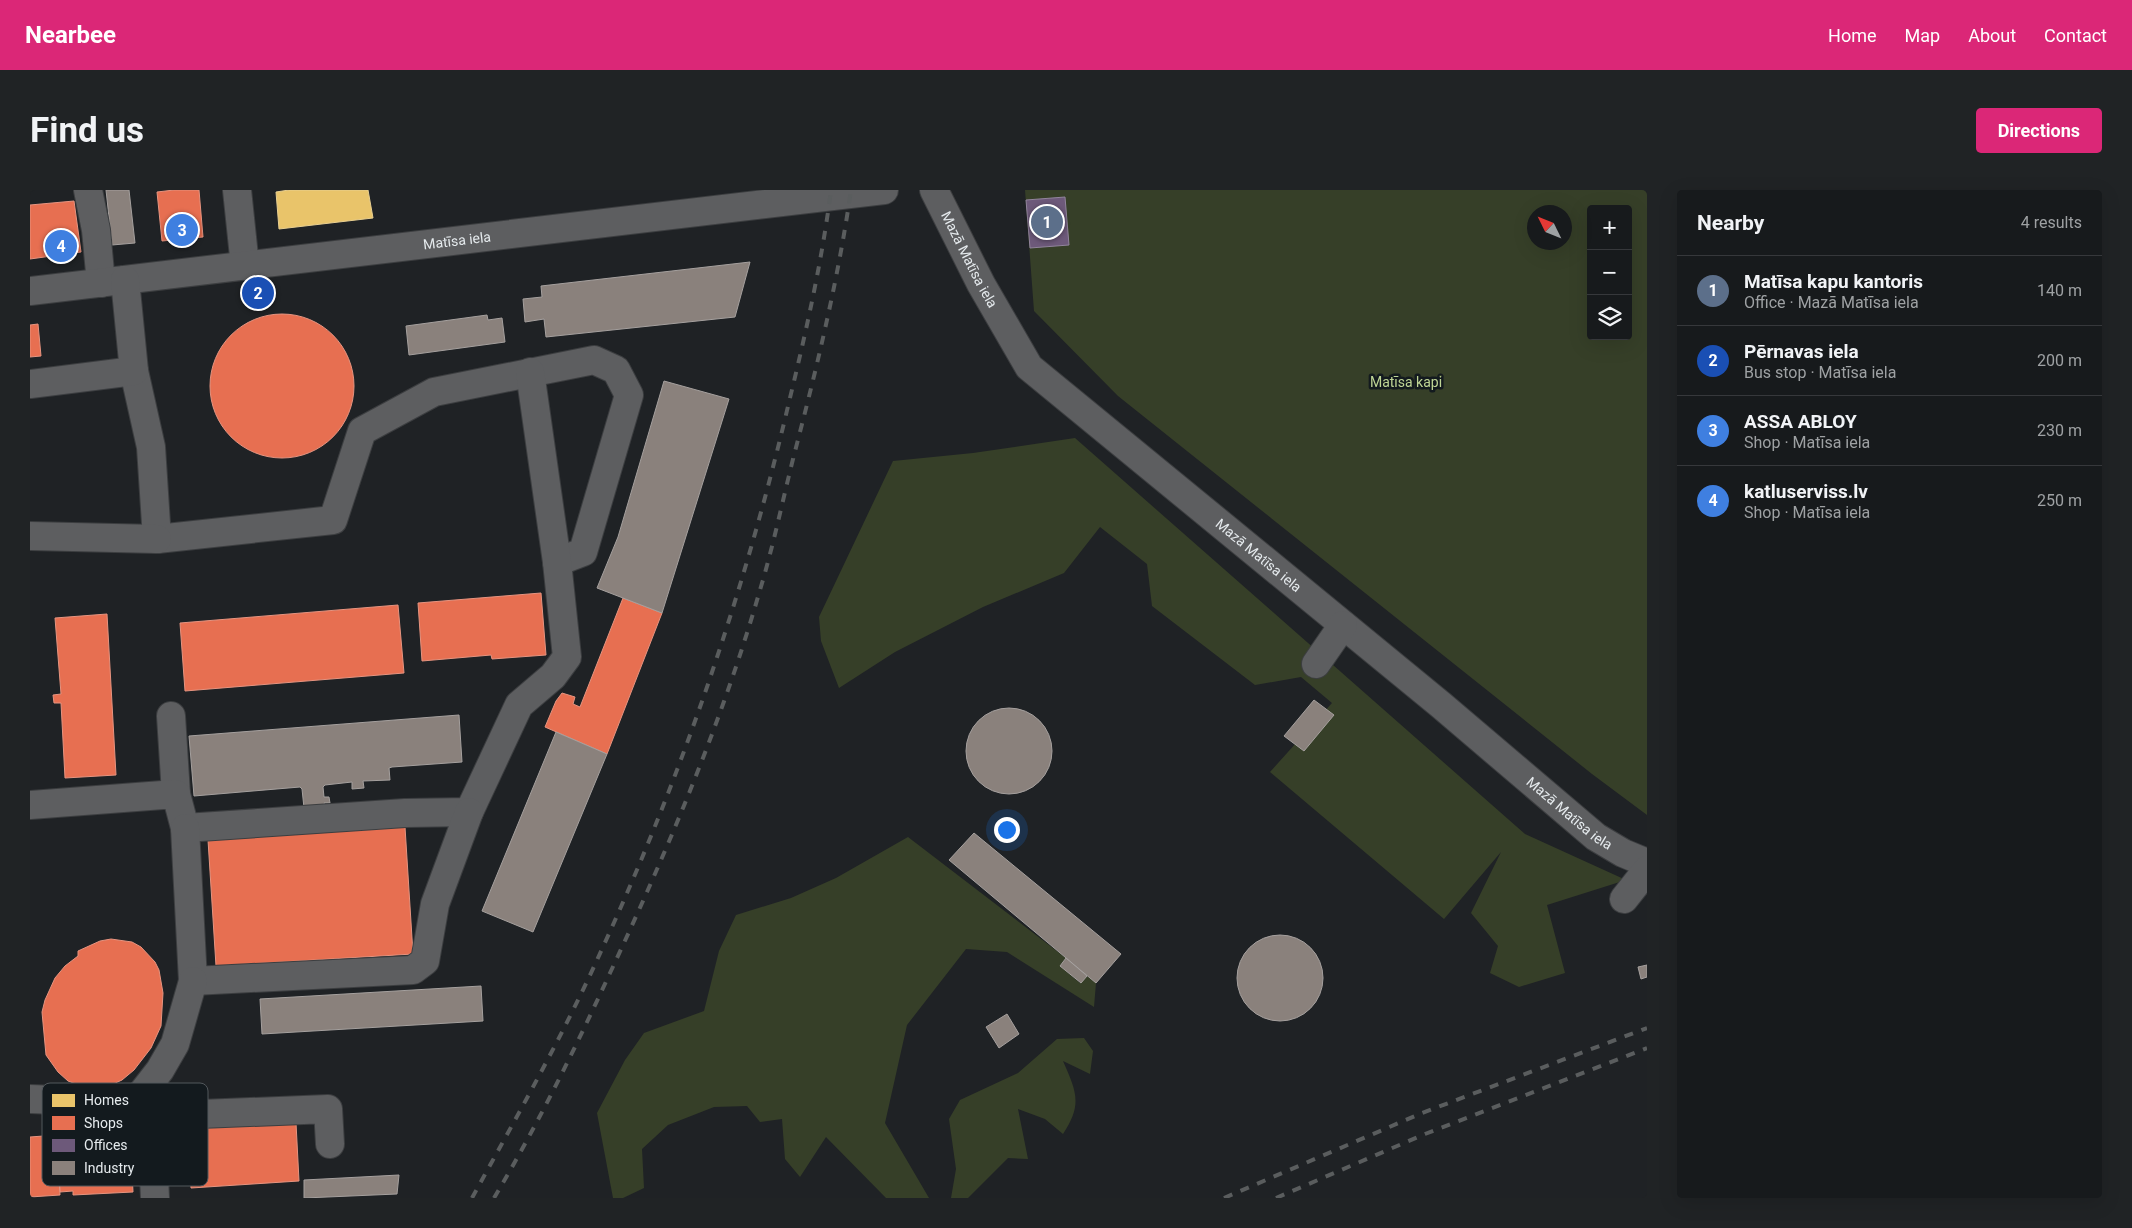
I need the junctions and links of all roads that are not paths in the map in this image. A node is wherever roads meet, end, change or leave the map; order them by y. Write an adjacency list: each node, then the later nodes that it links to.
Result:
1 (88, 190): 7 (street)
2 (237, 190): 6 (street)
3 (884, 190): 5 (street, Matīsa iela)
4 (934, 190): 15 (street, Mazā Matīsa iela)
5 (714, 200): 6 (street, Matīsa iela)
6 (245, 266): 7 (street, Matīsa iela)
7 (113, 281): 8 (street, Matīsa iela); 9 (street)
8 (30, 291)
9 (134, 371): 11 (street); 13 (street)
10 (530, 372): 13 (street); 14 (street); 14 (street)
11 (30, 384)
12 (30, 536): 13 (street)
13 (157, 539)
14 (557, 562): 20 (street)
15 (1343, 625): 16 (street); 22 (street, Mazā Matīsa iela)
16 (1316, 664)
17 (171, 716): 18 (street)
18 (176, 794): 19 (street); 21 (street)
19 (30, 805)
20 (469, 812): 21 (street); 25 (street)
21 (185, 828): 25 (street)
22 (1647, 863)
23 (1647, 870): 24 (street)
24 (1624, 899)
25 (193, 981): 26 (street)
26 (155, 1083)
27 (208, 1107): 28 (street)
28 (330, 1144)

